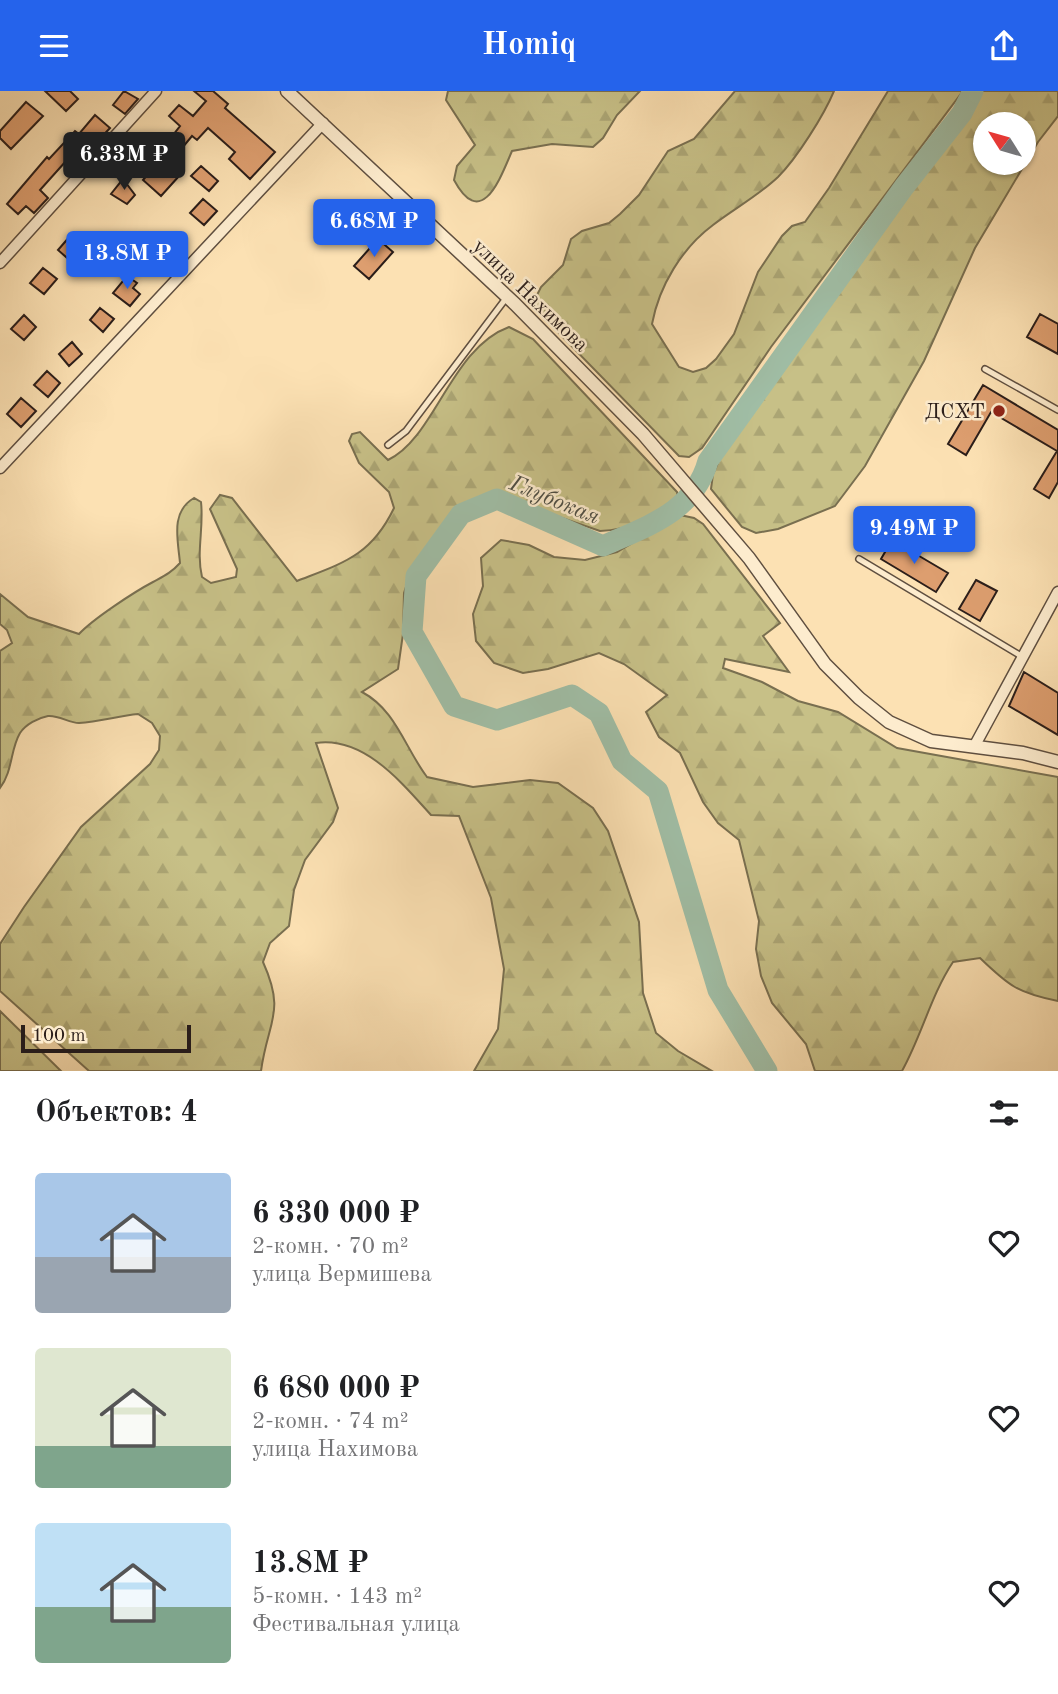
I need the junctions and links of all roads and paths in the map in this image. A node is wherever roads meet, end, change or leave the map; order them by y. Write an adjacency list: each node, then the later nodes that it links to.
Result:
1 (156, 91): 4 (street)
2 (287, 91): 3 (street, улица Нахимова)
3 (323, 123): 5 (street, улица Нахимова); 9 (street)
4 (0, 263)
5 (507, 297): 8 (lane); 13 (street, улица Нахимова)
6 (985, 369): 7 (lane)
7 (1058, 410)
8 (388, 445)
9 (0, 468)
10 (859, 559): 12 (lane)
11 (1058, 592): 12 (street)
12 (1021, 656): 13 (street)
13 (975, 745): 14 (street, улица Нахимова)
14 (1058, 762)

